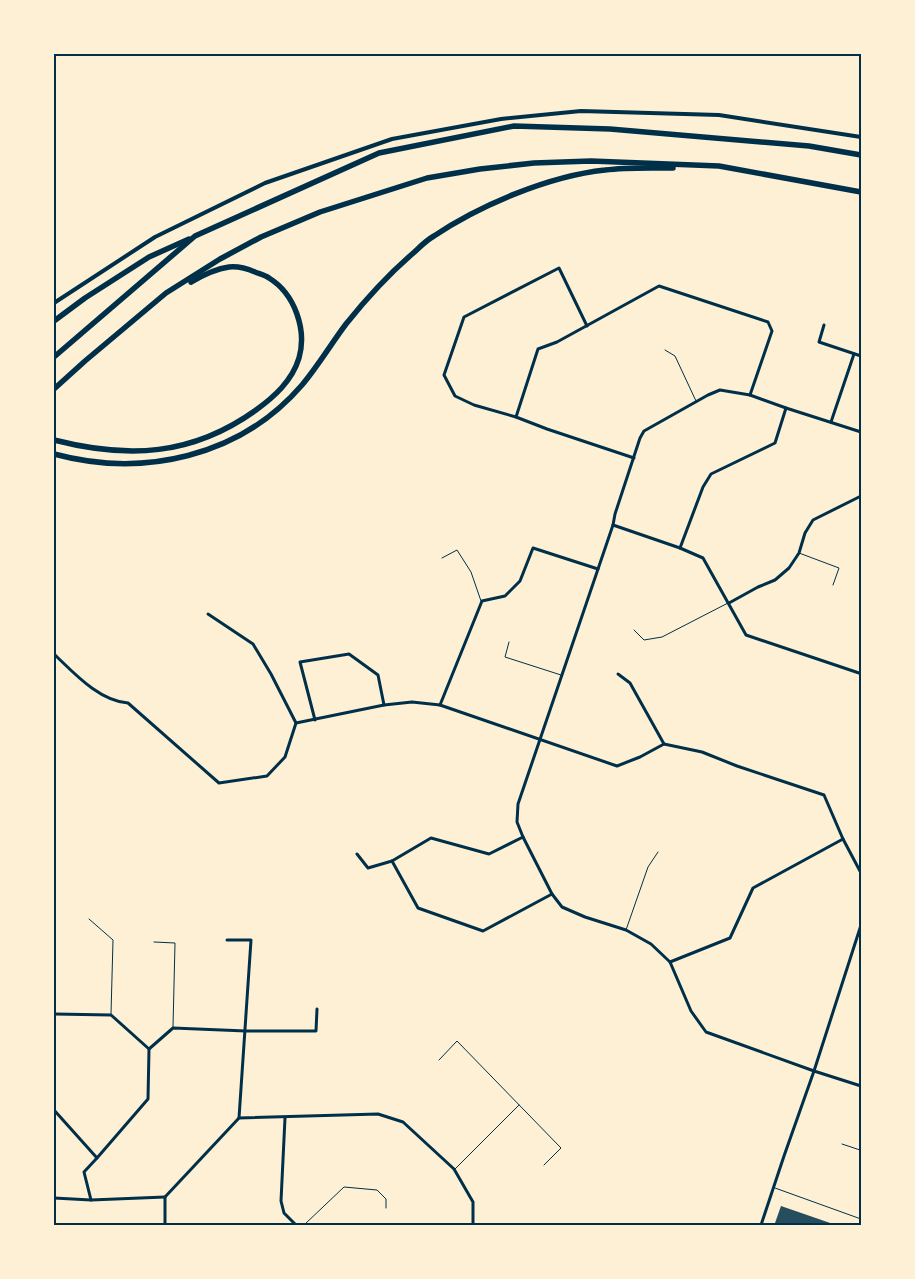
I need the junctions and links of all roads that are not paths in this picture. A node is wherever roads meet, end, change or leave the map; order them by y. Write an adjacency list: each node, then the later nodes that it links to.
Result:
1 (861, 136): 7 (street)
2 (861, 156): 5 (highway)
3 (719, 166): 4 (highway); 6 (highway); 23 (highway)
4 (861, 192)
5 (195, 236): 8 (highway); 14 (highway)
6 (166, 294): 15 (highway); 22 (highway)
7 (54, 303)
8 (54, 321)
9 (824, 324): 12 (street)
10 (587, 326): 16 (street); 19 (street); 19 (street)
11 (665, 350): 17 (lane)
12 (854, 354): 13 (street); 20 (street)
13 (861, 356)
14 (54, 357)
15 (54, 389)
16 (750, 395): 17 (street); 18 (street)
17 (696, 402): 24 (street)
18 (786, 408): 20 (street); 27 (street)
19 (516, 417): 24 (street)
20 (832, 422): 21 (street)
21 (861, 432)
22 (54, 440)
23 (54, 454)
24 (634, 458): 26 (street)
25 (861, 496): 28 (street)
26 (613, 525): 27 (street); 30 (street)
27 (680, 548): 33 (street)
28 (799, 553): 31 (lane); 33 (street)
29 (442, 558): 32 (lane)
30 (598, 569): 32 (street); 40 (street)
31 (833, 585)
32 (482, 601): 42 (street)
33 (729, 603): 35 (lane); 38 (street)
34 (208, 614): 44 (street)
35 (634, 630)
36 (509, 642): 40 (lane)
37 (54, 654): 44 (street)
38 (861, 672)
39 (618, 674): 46 (street)
40 (561, 675): 45 (street)
41 (384, 705): 42 (street); 43 (street); 43 (street)
42 (440, 705): 45 (street)
43 (315, 720): 44 (street)
44 (296, 723)
45 (539, 739): 46 (street); 47 (street)
46 (664, 744): 48 (street)
47 (523, 837): 51 (street); 53 (street)
48 (843, 839): 52 (street); 59 (street)
49 (658, 852): 56 (lane)
50 (357, 854): 51 (street)
51 (392, 861): 53 (street)
52 (861, 873)
53 (552, 894): 56 (street)
54 (89, 918): 62 (lane)
55 (861, 925): 67 (street)
56 (626, 930): 59 (street)
57 (227, 940): 64 (street)
58 (154, 942): 63 (lane)
59 (670, 962): 67 (street)
60 (317, 1009): 64 (street)
61 (54, 1014): 62 (street)
62 (111, 1015): 65 (street)
63 (173, 1028): 64 (street); 65 (street)
64 (246, 1031): 71 (street)
65 (149, 1049): 75 (street)
66 (438, 1060): 69 (lane)
67 (814, 1071): 68 (street); 78 (street)
68 (861, 1086)
69 (519, 1105): 76 (lane); 77 (lane)
70 (54, 1110): 75 (street)
71 (239, 1118): 72 (street); 79 (street)
72 (285, 1118): 77 (street); 85 (street)
73 (842, 1144): 74 (lane)
74 (861, 1148)
75 (97, 1158): 81 (street)
76 (544, 1165)
77 (454, 1169): 87 (street)
78 (773, 1188): 83 (lane); 88 (street)
79 (164, 1197): 81 (street); 84 (street)
80 (54, 1198): 81 (street)
81 (91, 1200)
82 (386, 1208): 86 (lane)
83 (861, 1219)
84 (165, 1225)
85 (296, 1225)
86 (304, 1225)
87 (473, 1225)
88 (761, 1225)

